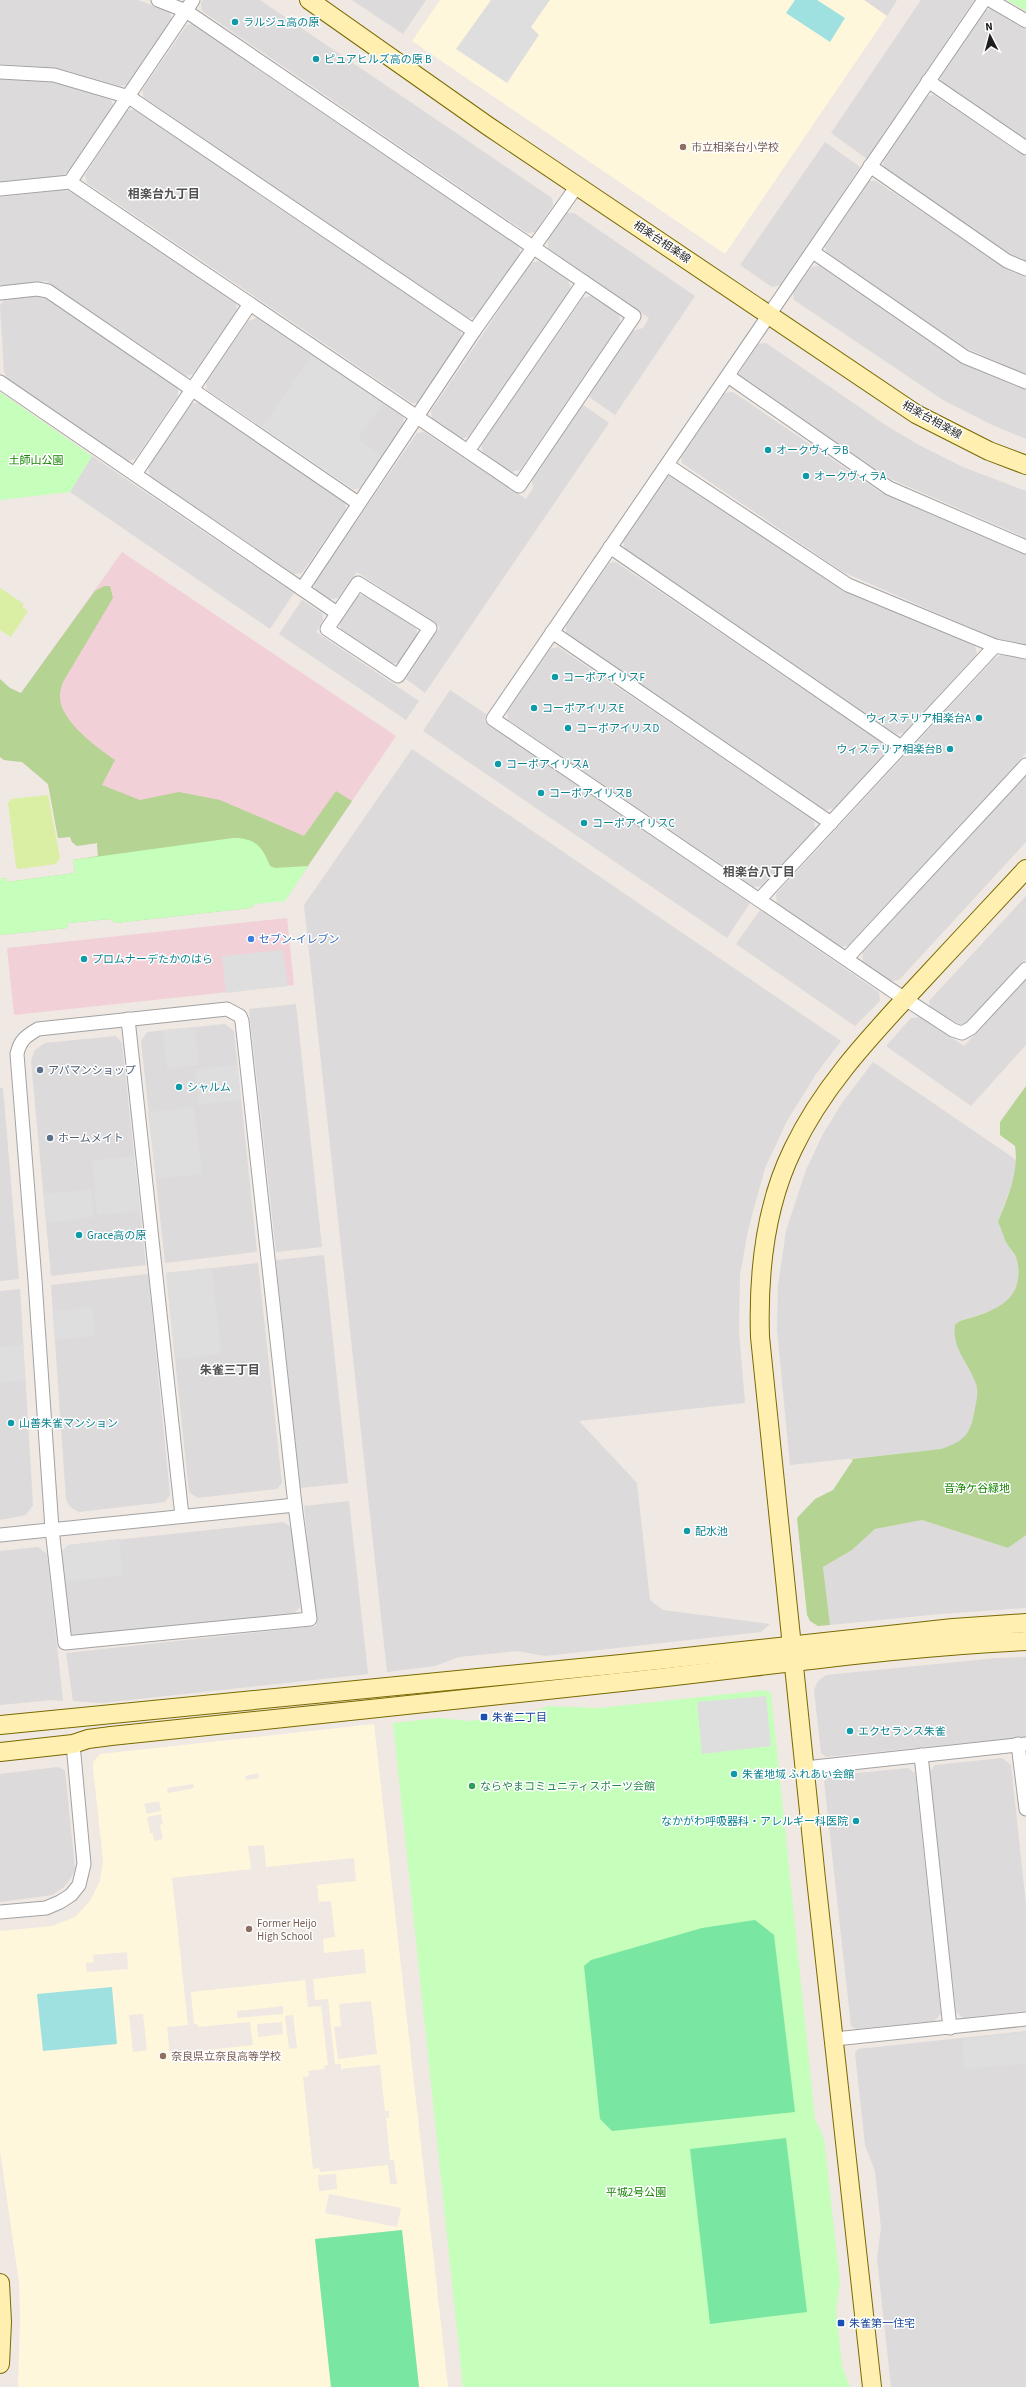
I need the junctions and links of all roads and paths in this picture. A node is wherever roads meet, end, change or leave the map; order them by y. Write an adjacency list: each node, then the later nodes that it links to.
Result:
1 (158, 0): 5 (street)
2 (308, 0): 13 (street, 相楽台相楽線)
3 (984, 0): 8 (street)
4 (990, 0): 6 (street)
5 (190, 5): 9 (street); 15 (street)
6 (1026, 21)
7 (0, 72): 9 (street)
8 (928, 81): 10 (street); 11 (street)
9 (129, 97): 12 (street); 22 (street)
10 (1026, 148)
11 (870, 166): 16 (street); 17 (street)
12 (70, 182): 14 (street); 20 (street)
13 (577, 186): 15 (street); 21 (street, 相楽台相楽線)
14 (0, 189)
15 (535, 248): 18 (street); 22 (street)
16 (813, 252): 21 (street); 25 (street)
17 (1026, 269)
18 (584, 282): 28 (street); 28 (street)
19 (0, 293): 26 (street)
20 (250, 304): 26 (street); 27 (street)
21 (770, 314): 23 (street); 30 (street, 相楽台相楽線)
22 (474, 332): 27 (street)
23 (728, 376): 29 (street); 34 (street)
24 (0, 382): 31 (street)
25 (1026, 382)
26 (193, 389): 31 (street); 32 (street)
27 (417, 417): 28 (street); 32 (street)
28 (468, 451)
29 (667, 465): 33 (street); 38 (street)
30 (1026, 465)
31 (135, 474): 35 (street)
32 (358, 503): 35 (street)
33 (610, 547): 37 (street); 40 (street)
34 (1026, 547)
35 (302, 589): 36 (street)
36 (337, 613): 36 (street)
37 (552, 632): 42 (street); 44 (street)
38 (995, 646): 39 (street); 40 (street)
39 (1026, 652)
40 (901, 747): 42 (street)
41 (1026, 765): 45 (street)
42 (831, 823): 44 (street)
43 (1026, 869): 47 (street)
44 (759, 900): 45 (street)
45 (847, 958): 47 (street)
46 (1026, 969): 47 (street)
47 (905, 999): 55 (street)
48 (128, 1019): 49 (street); 50 (street); 51 (street)
49 (295, 1505): 50 (street); 51 (street)
50 (182, 1516): 51 (street)
51 (52, 1529): 52 (street)
52 (0, 1535)
53 (1026, 1623): 55 (street)
54 (1026, 1641): 55 (street)
55 (792, 1653): 56 (street); 57 (street); 61 (street)
56 (0, 1725)
57 (73, 1744): 59 (street); 63 (street)
58 (1022, 1744): 60 (street); 62 (street)
59 (0, 1752)
60 (921, 1755): 61 (street); 65 (street)
61 (805, 1768): 66 (street)
62 (1026, 1809)
63 (0, 1912)
64 (1026, 2019): 65 (street)
65 (950, 2028): 66 (street)
66 (835, 2039): 69 (street)
67 (0, 2283): 68 (street)
68 (0, 2364)
69 (872, 2387)

